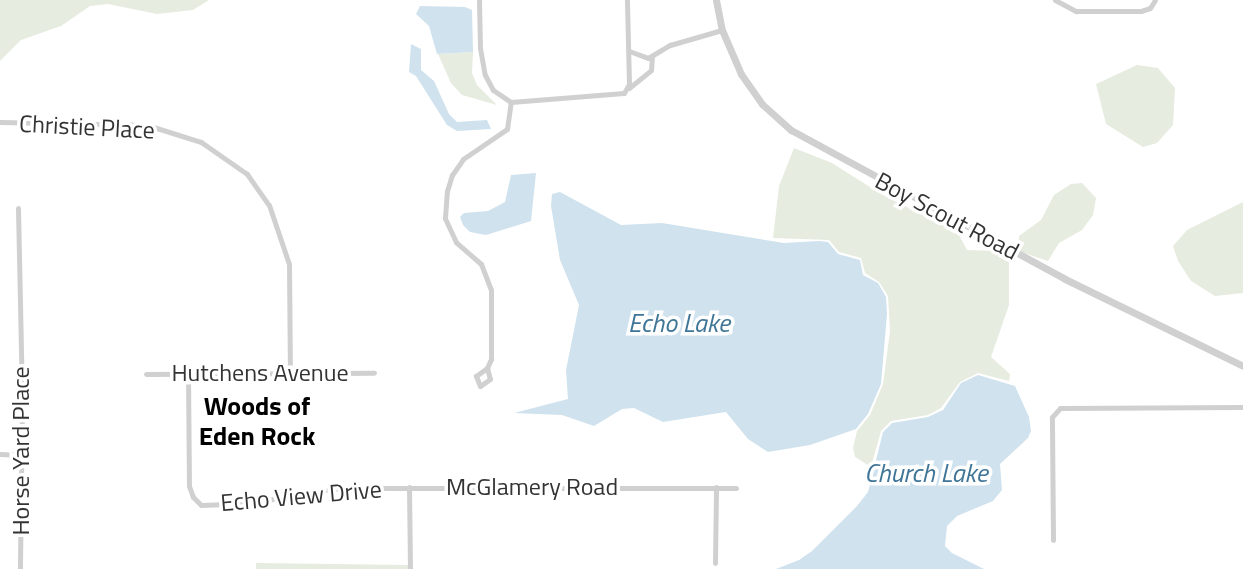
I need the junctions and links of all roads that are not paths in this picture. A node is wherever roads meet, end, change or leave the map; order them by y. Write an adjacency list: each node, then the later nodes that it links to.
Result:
1 (479, 0): 10 (street)
2 (627, 0): 7 (street)
3 (716, 0): 6 (street, Boy Scout Road)
4 (1055, 0): 5 (street)
5 (1155, 0)
6 (722, 30): 8 (street); 13 (street, Boy Scout Road)
7 (629, 51): 8 (street); 9 (street)
8 (652, 57): 9 (street)
9 (629, 88): 10 (street)
10 (511, 102): 14 (street)
11 (0, 122): 15 (street, Christie Place)
12 (18, 208): 21 (street, Horse Yard Place)
13 (1243, 366)
14 (487, 368)
15 (290, 373): 16 (street, Hutchens Avenue); 18 (street, Hutchens Avenue)
16 (374, 373)
17 (146, 374): 18 (street, Hutchens Avenue)
18 (188, 374): 22 (street, Echo View Drive)
19 (1243, 407): 25 (street)
20 (0, 454): 21 (street)
21 (21, 455): 27 (street, Horse Yard Place)
22 (409, 487): 23 (street, McGlamery Road); 28 (street, McGlamery Road)
23 (716, 487): 24 (street, McGlamery Road); 26 (street)
24 (736, 488)
25 (1053, 540)
26 (715, 563)
27 (20, 569)
28 (410, 569)

